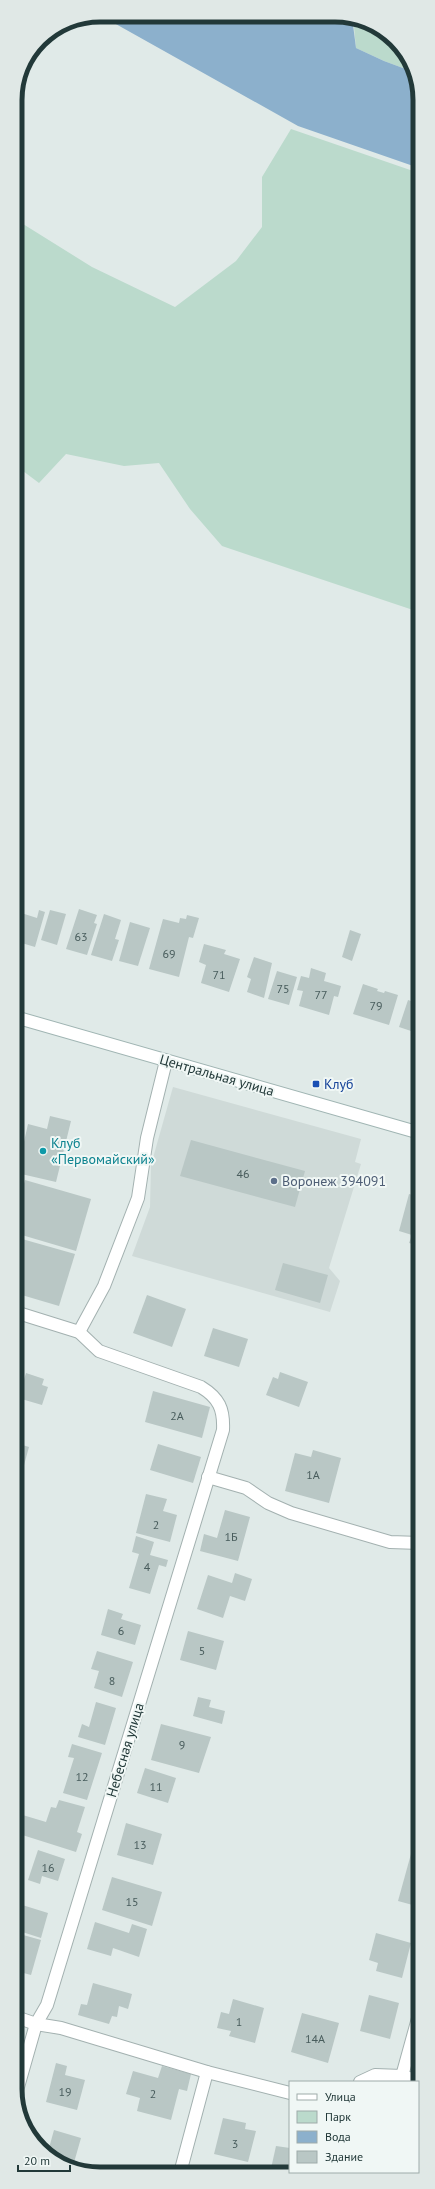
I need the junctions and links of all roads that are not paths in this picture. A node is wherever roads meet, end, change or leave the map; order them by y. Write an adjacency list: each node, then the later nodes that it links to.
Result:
1 (22, 1019): 2 (street, Центральная улица)
2 (166, 1061): 3 (street, Центральная улица); 5 (street)
3 (413, 1131)
4 (22, 1314): 5 (street)
5 (79, 1332): 6 (street, Небесная улица)
6 (208, 1477): 7 (street); 9 (street, Небесная улица)
7 (413, 1543)
8 (22, 2019): 9 (street)
9 (36, 2024): 11 (street); 12 (street, Небесная улица)
10 (413, 2036): 13 (street)
11 (207, 2072): 16 (street); 17 (street)
12 (22, 2073)
13 (402, 2076): 14 (street); 15 (street)
14 (413, 2079)
15 (362, 2081)
16 (289, 2093)
17 (182, 2167)

